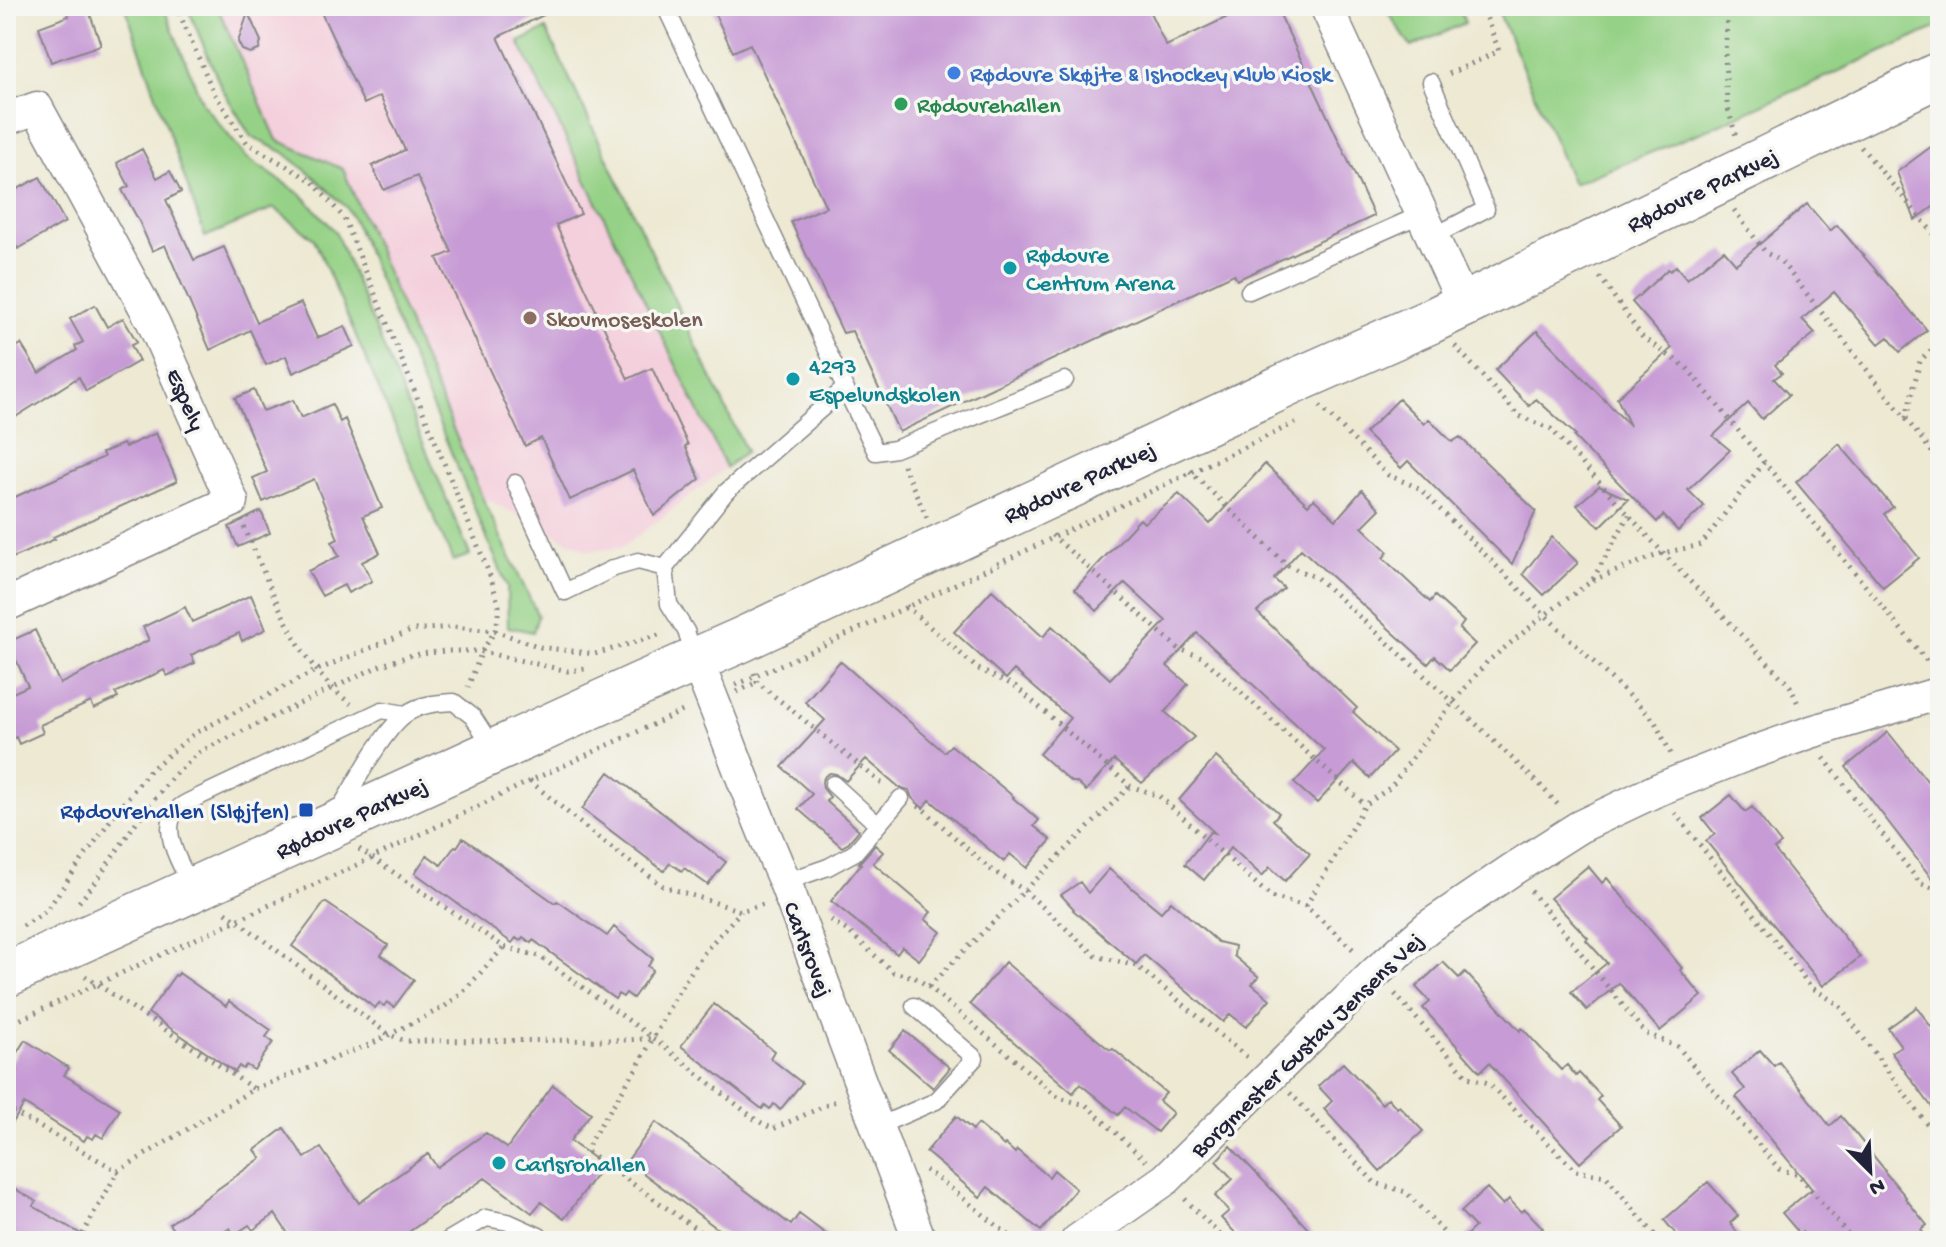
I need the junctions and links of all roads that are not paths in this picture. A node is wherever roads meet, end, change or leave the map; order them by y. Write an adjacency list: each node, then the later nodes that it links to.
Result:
1 (665, 6): 10 (lane)
2 (1326, 6): 6 (street)
3 (1940, 74): 8 (street, Rødovre Parkvej)
4 (1431, 82): 6 (lane)
5 (6, 119): 13 (street, Espely)
6 (1427, 226): 7 (lane); 8 (street)
7 (1249, 291)
8 (1448, 313): 14 (street, Rødovre Parkvej)
9 (1065, 380): 10 (lane)
10 (845, 388): 12 (lane)
11 (515, 483): 12 (lane)
12 (665, 568): 14 (lane)
13 (6, 605)
14 (696, 659): 17 (street, Rødovre Parkvej); 23 (street, Carlsrovej)
15 (1938, 683): 30 (street, Borgmester Gustav Jensens Vej)
16 (405, 714): 17 (lane); 21 (lane); 22 (lane)
17 (495, 751): 21 (street, Rødovre Parkvej)
18 (833, 784): 20 (lane)
19 (901, 798): 20 (lane)
20 (878, 825): 23 (lane)
21 (328, 828): 22 (street, Rødovre Parkvej)
22 (193, 889): 24 (street, Rødovre Parkvej)
23 (787, 889): 26 (street, Carlsrovej)
24 (6, 975)
25 (914, 1006): 26 (lane)
26 (876, 1127): 29 (street, Carlsrovej)
27 (447, 1241): 28 (lane)
28 (540, 1241)
29 (920, 1241)
30 (1077, 1241)

